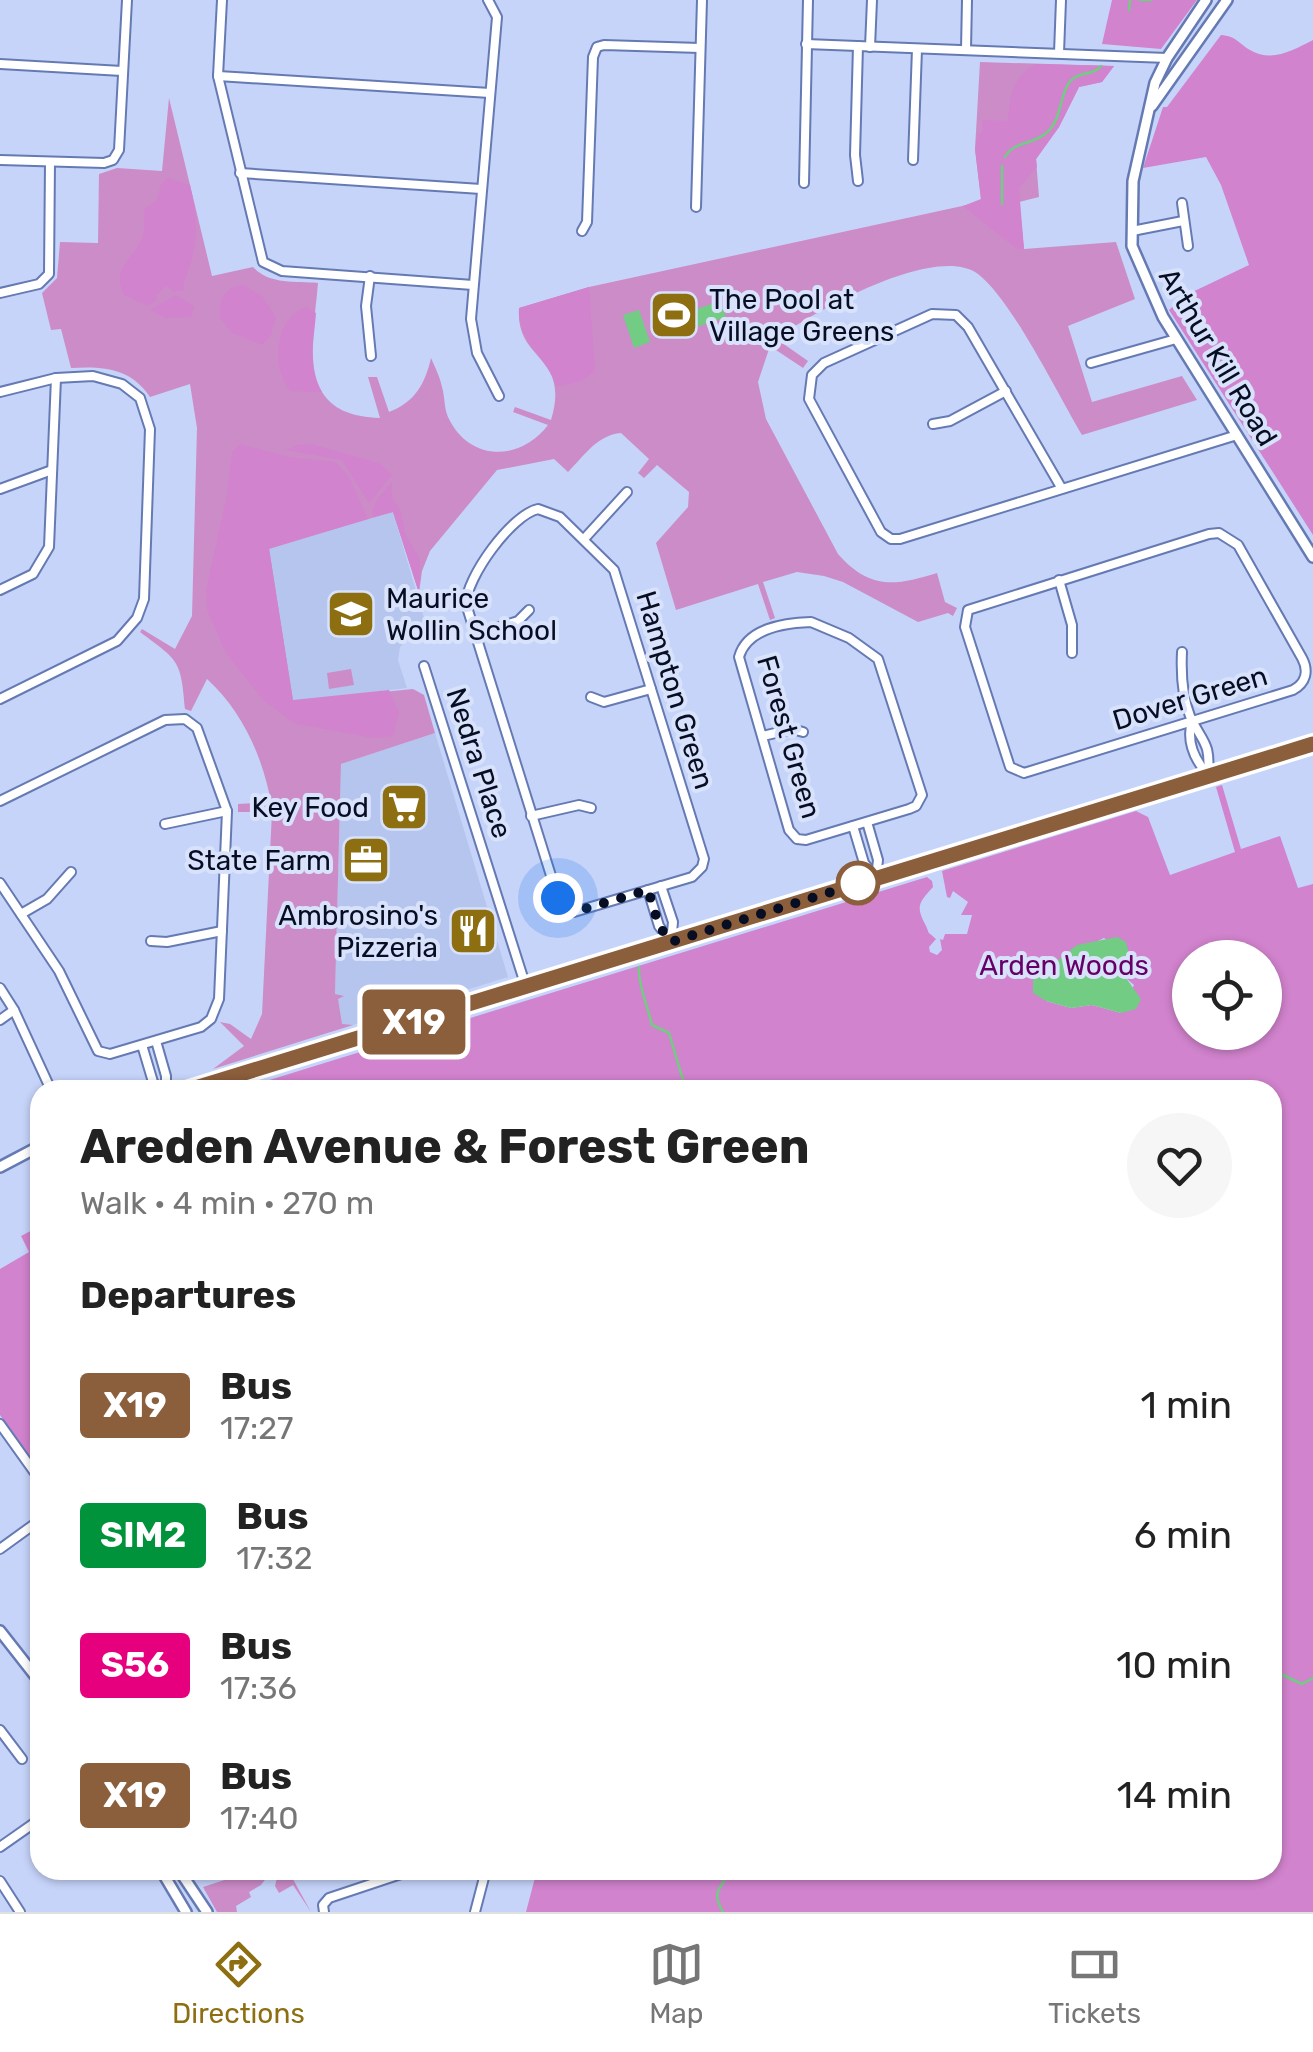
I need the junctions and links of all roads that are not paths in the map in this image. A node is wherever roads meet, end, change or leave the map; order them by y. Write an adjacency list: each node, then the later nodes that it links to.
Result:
1 (127, 0): 20 (street)
2 (222, 0): 21 (street)
3 (488, 0): 22 (street)
4 (702, 0): 14 (street)
5 (808, 0): 11 (street)
6 (872, 0): 13 (street)
7 (967, 0): 16 (street)
8 (1062, 0): 17 (street)
9 (1206, 0): 18 (street, Arthur Kill Road)
10 (1227, 0): 23 (street)
11 (806, 44): 12 (street); 29 (street)
12 (858, 46): 13 (street); 28 (street)
13 (870, 47): 15 (street)
14 (700, 48): 32 (street); 35 (street)
15 (916, 48): 16 (street); 25 (street)
16 (966, 49): 17 (street)
17 (1059, 53): 18 (street)
18 (1167, 58): 23 (street, Arthur Kill Road)
19 (0, 64): 20 (street)
20 (122, 71): 26 (street)
21 (218, 76): 22 (street); 27 (street)
22 (490, 93): 30 (street)
23 (1150, 108): 34 (street, Arthur Kill Road)
24 (0, 160): 26 (street)
25 (913, 160)
26 (50, 162): 39 (street)
27 (240, 173): 30 (street); 37 (street)
28 (858, 181)
29 (804, 183)
30 (481, 189): 38 (street)
31 (1182, 203): 33 (street)
32 (696, 208)
33 (1183, 221): 34 (street); 36 (street)
34 (1132, 231): 40 (street, Arthur Kill Road)
35 (582, 232)
36 (1188, 246)
37 (370, 276): 38 (street); 41 (street)
38 (473, 285): 46 (street)
39 (0, 293)
40 (1176, 339): 42 (street); 48 (street, Arthur Kill Road)
41 (371, 356)
42 (1091, 364)
43 (56, 378): 44 (street); 49 (street); 64 (street)
44 (0, 392)
45 (1006, 392): 47 (street); 50 (street); 50 (street)
46 (499, 396)
47 (932, 424)
48 (1236, 435): 50 (street); 54 (street, Arthur Kill Road)
49 (52, 470): 51 (street); 56 (street)
50 (1062, 488)
51 (0, 490)
52 (627, 492): 53 (street)
53 (584, 539): 58 (street, Hampton Green); 62 (street, Hampton Green)
54 (1313, 557)
55 (1059, 580): 60 (street); 65 (street, Dover Green); 65 (street, Dover Green)
56 (0, 590)
57 (529, 610): 58 (street)
58 (474, 636): 73 (street, Hampton Green)
59 (1182, 652): 65 (street)
60 (1072, 653)
61 (424, 666): 86 (street, Nedra Place)
62 (652, 689): 63 (street); 80 (street, Hampton Green)
63 (591, 697)
64 (0, 699)
65 (1192, 721): 69 (street); 69 (street)
66 (804, 732): 67 (street)
67 (763, 736): 74 (street, Forest Green); 76 (street, Forest Green)
68 (1313, 744): 69 (street)
69 (1208, 776): 78 (street)
70 (0, 801): 72 (street)
71 (591, 808): 73 (street)
72 (227, 811): 75 (street); 83 (street)
73 (531, 816): 81 (street, Hampton Green)
74 (867, 822): 76 (street, Forest Green); 78 (street, Forest Green)
75 (165, 824)
76 (853, 826): 78 (street, Forest Green)
77 (71, 872): 82 (street)
78 (876, 878): 85 (street)
79 (0, 883): 82 (street)
80 (662, 886): 81 (street, Hampton Green); 85 (street)
81 (648, 890): 85 (street)
82 (20, 914): 91 (street)
83 (222, 931): 84 (street); 90 (street)
84 (152, 941)
85 (671, 942): 86 (street)
86 (526, 987): 95 (street)
87 (0, 988): 88 (street)
88 (14, 1010): 89 (street); 92 (street)
89 (0, 1020)
90 (156, 1040): 91 (street); 94 (street)
91 (142, 1045): 93 (street)
92 (46, 1080)
93 (152, 1080)
94 (165, 1080)
95 (237, 1080)
96 (30, 1151): 97 (street)
97 (0, 1167)
98 (0, 1424): 99 (street)
99 (30, 1466)
100 (30, 1527): 101 (street)
101 (0, 1549)
102 (0, 1631): 103 (street)
103 (30, 1669)
104 (0, 1730): 105 (street)
105 (22, 1759)
106 (30, 1826): 107 (street)
107 (0, 1847)
108 (168, 1880): 114 (street)
109 (185, 1880): 115 (street)
110 (384, 1880): 116 (street)
111 (484, 1880): 117 (street)
112 (0, 1881): 113 (street)
113 (20, 1912)
114 (186, 1912)
115 (206, 1912)
116 (324, 1912)
117 (475, 1912)

